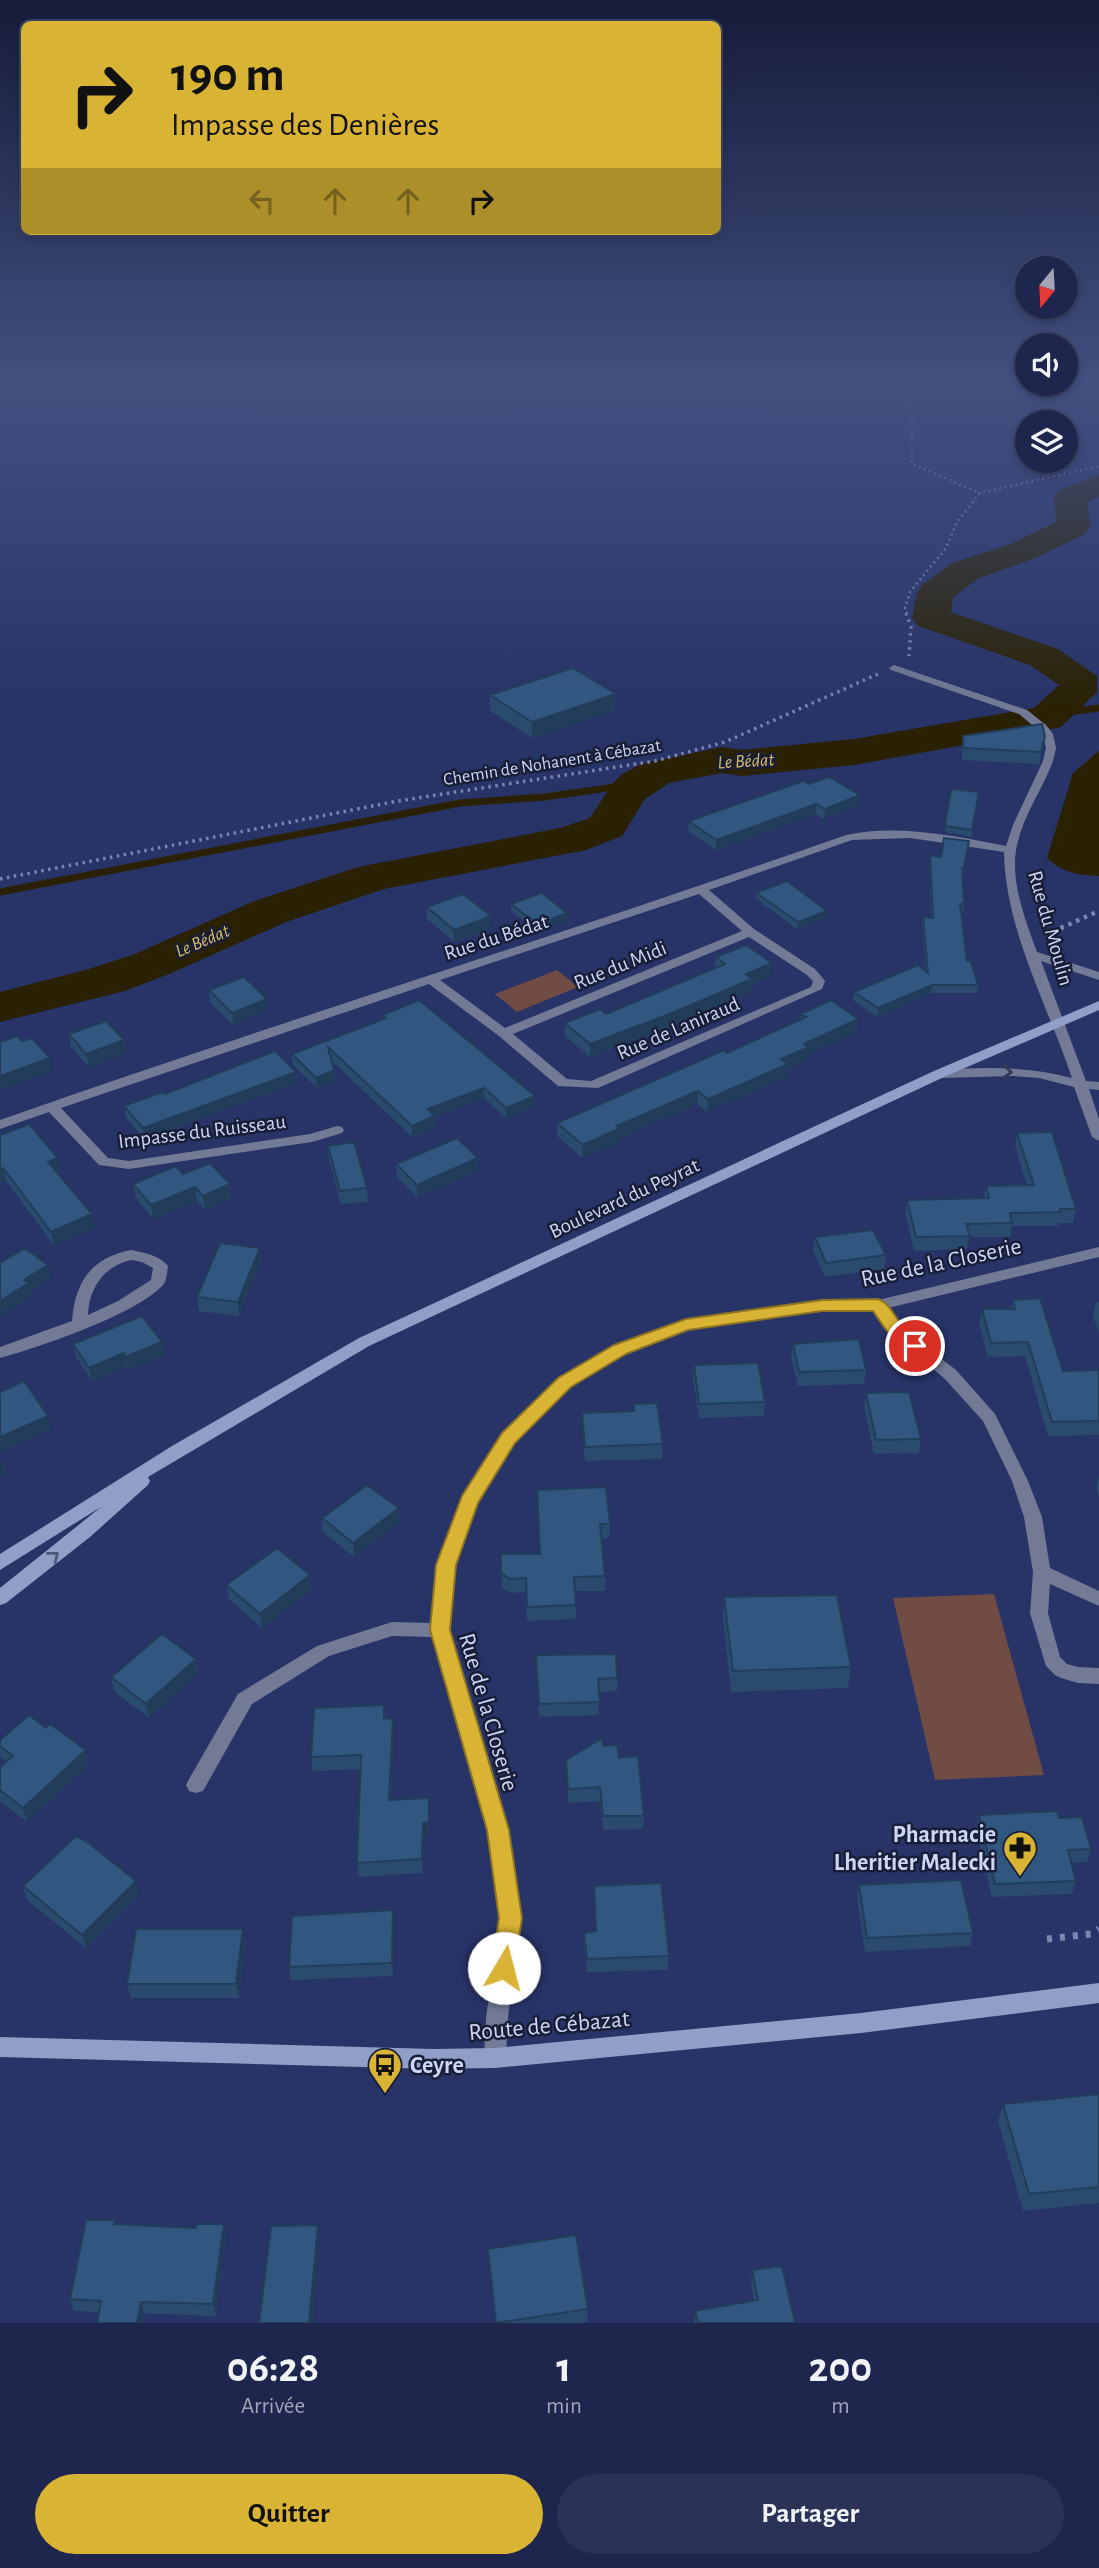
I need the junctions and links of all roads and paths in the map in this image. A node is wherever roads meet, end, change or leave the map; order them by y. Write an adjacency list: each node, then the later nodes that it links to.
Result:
1 (976, 491): 3 (path)
2 (987, 491): 3 (path)
3 (980, 493): 4 (path)
4 (894, 668): 5 (street, Rue du Moulin); 6 (path, Chemin de Nohanent à Cébazat)
5 (1010, 850): 7 (street, Rue du Bédat); 10 (street, Rue du Moulin)
6 (0, 879)
7 (702, 890): 9 (street, Rue de Laniraud); 12 (street, Rue du Bédat)
8 (1099, 911): 10 (path)
9 (750, 932): 15 (street, Rue du Midi); 15 (street, Rue de Laniraud)
10 (1030, 949): 11 (street); 14 (street, Rue du Moulin)
11 (1099, 975)
12 (430, 979): 15 (street, Rue de Laniraud); 19 (street, Rue du Bédat)
13 (1099, 1005): 14 (main road, Boulevard du Peyrat)
14 (1059, 1024): 16 (main road, Boulevard du Peyrat); 17 (street, Rue du Moulin)
15 (504, 1033)
16 (939, 1074): 17 (street, one-way to 17); 27 (main road, Boulevard du Peyrat)
17 (1080, 1086): 18 (street); 22 (street, Rue du Moulin)
18 (1099, 1086)
19 (51, 1107): 20 (street, Rue du Bédat); 21 (street, Impasse du Ruisseau)
20 (0, 1125)
21 (338, 1130)
22 (1099, 1137)
23 (1099, 1252): 24 (street, Rue de la Closerie)
24 (878, 1305): 29 (street); 32 (street, Rue de la Closerie)
25 (80, 1321): 25 (street); 26 (street)
26 (0, 1353)
27 (178, 1450): 28 (main road); 30 (main road, one-way to 27)
28 (0, 1563)
29 (1042, 1572): 31 (street); 33 (street)
30 (0, 1598)
31 (1099, 1599)
32 (440, 1630): 34 (street); 39 (street, Rue de la Closerie)
33 (1099, 1676)
34 (196, 1785)
35 (1099, 1929): 36 (path)
36 (1047, 1939)
37 (1099, 1993): 39 (main road, Route de Cébazat)
38 (0, 2047): 39 (main road, Route de Cébazat)
39 (495, 2058)

